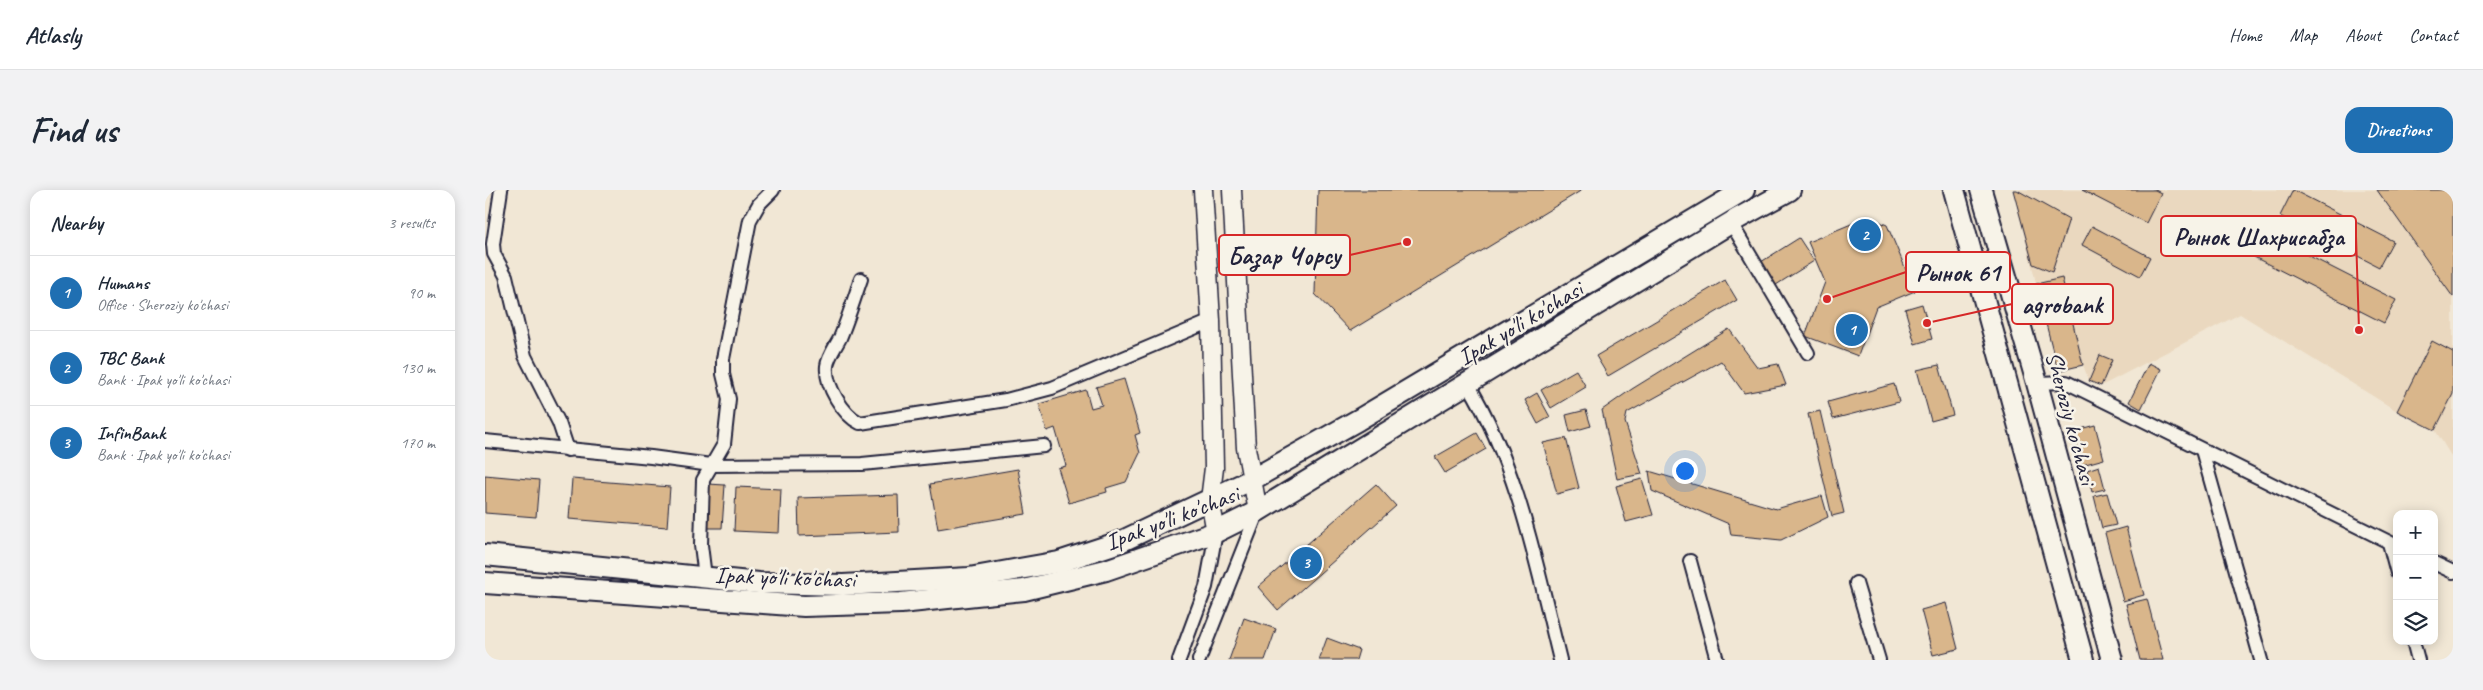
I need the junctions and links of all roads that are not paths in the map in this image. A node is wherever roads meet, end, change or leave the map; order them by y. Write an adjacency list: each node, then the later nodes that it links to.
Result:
1 (501, 190): 17 (street)
2 (773, 190): 19 (street)
3 (1203, 190): 11 (main road)
4 (1232, 190): 20 (main road)
5 (1744, 190): 20 (main road, Ipak yo'li ko'chasi)
6 (1790, 190): 9 (main road, Ipak yo'li ko'chasi)
7 (1954, 190): 33 (main road)
8 (1981, 190): 13 (main road, Sheroziy ko'chasi)
9 (1731, 223): 12 (street); 14 (main road, Ipak yo'li ko'chasi)
10 (861, 279): 11 (street)
11 (1211, 321): 21 (main road)
12 (1808, 353)
13 (2037, 383): 18 (street); 39 (main road, Sheroziy ko'chasi)
14 (1468, 384): 22 (main road, Ipak yo'li ko'chasi); 36 (street)
15 (485, 440): 17 (street)
16 (1044, 446): 19 (street)
17 (568, 450): 19 (street)
18 (2202, 450): 24 (street); 40 (street)
19 (711, 465): 29 (street)
20 (1253, 479): 21 (main road, Ipak yo'li ko'chasi); 22 (main road)
21 (1211, 500): 23 (main road); 29 (main road, Ipak yo'li ko'chasi)
22 (1258, 512): 23 (main road, Ipak yo'li ko'chasi); 35 (street)
23 (1216, 532): 30 (main road, Ipak yo'li ko'chasi); 34 (street)
24 (2393, 544)
25 (485, 555): 29 (main road, Ipak yo'li ko'chasi)
26 (1690, 561): 37 (street)
27 (2438, 565): 28 (street)
28 (2453, 572)
29 (705, 577)
30 (485, 583)
31 (1856, 584): 38 (street)
32 (2414, 645): 41 (street)
33 (2079, 659)
34 (1179, 660)
35 (1199, 660)
36 (1560, 660)
37 (1717, 660)
38 (1879, 660)
39 (2111, 660)
40 (2261, 660)
41 (2418, 660)

